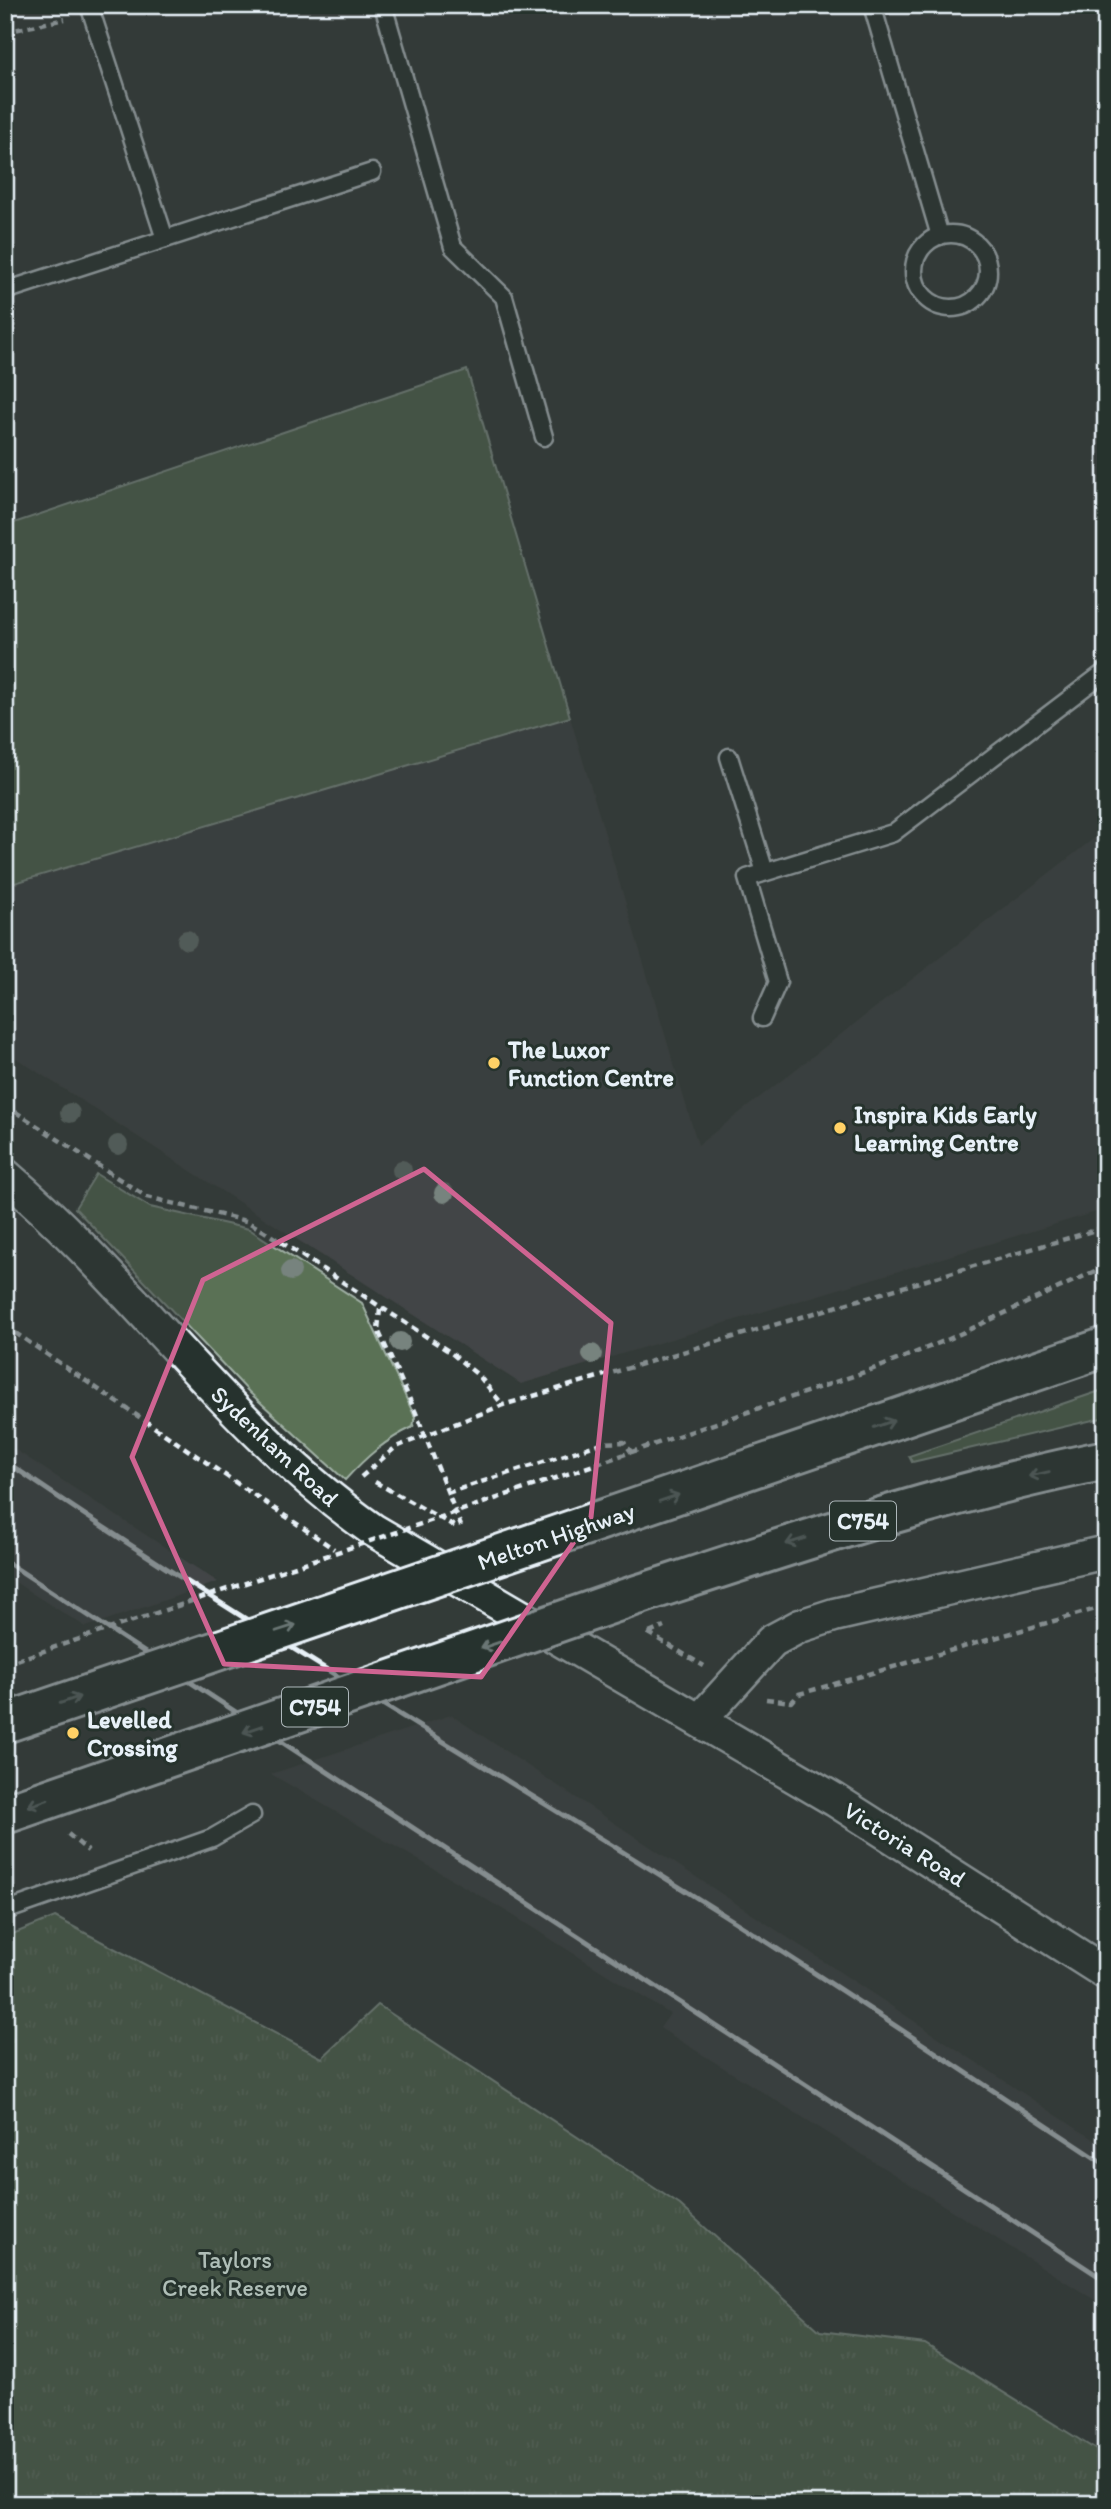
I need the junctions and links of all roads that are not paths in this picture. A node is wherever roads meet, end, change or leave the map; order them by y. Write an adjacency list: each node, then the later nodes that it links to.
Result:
1 (89, 5): 6 (lane)
2 (383, 5): 8 (lane)
3 (872, 5): 5 (lane)
4 (372, 172): 6 (lane)
5 (940, 236): 5 (lane)
6 (165, 239): 7 (lane)
7 (5, 291)
8 (544, 438)
9 (1106, 671): 11 (lane)
10 (729, 757): 11 (lane)
11 (765, 872): 12 (lane)
12 (762, 1018)
13 (5, 1175): 19 (street, Sydenham Road)
14 (1106, 1331): 16 (highway)
15 (1106, 1347): 16 (highway, Melton Highway)
16 (1053, 1366): 20 (highway, Melton Highway, one-way to 16, bridge)
17 (1106, 1460): 21 (highway, C754, one-way to 21, bridge)
18 (1106, 1552): 19 (street)
19 (701, 1720): 24 (street, Victoria Road)
20 (5, 1723)
21 (5, 1814)
22 (251, 1815): 23 (lane)
23 (5, 1911)
24 (1106, 1973)

